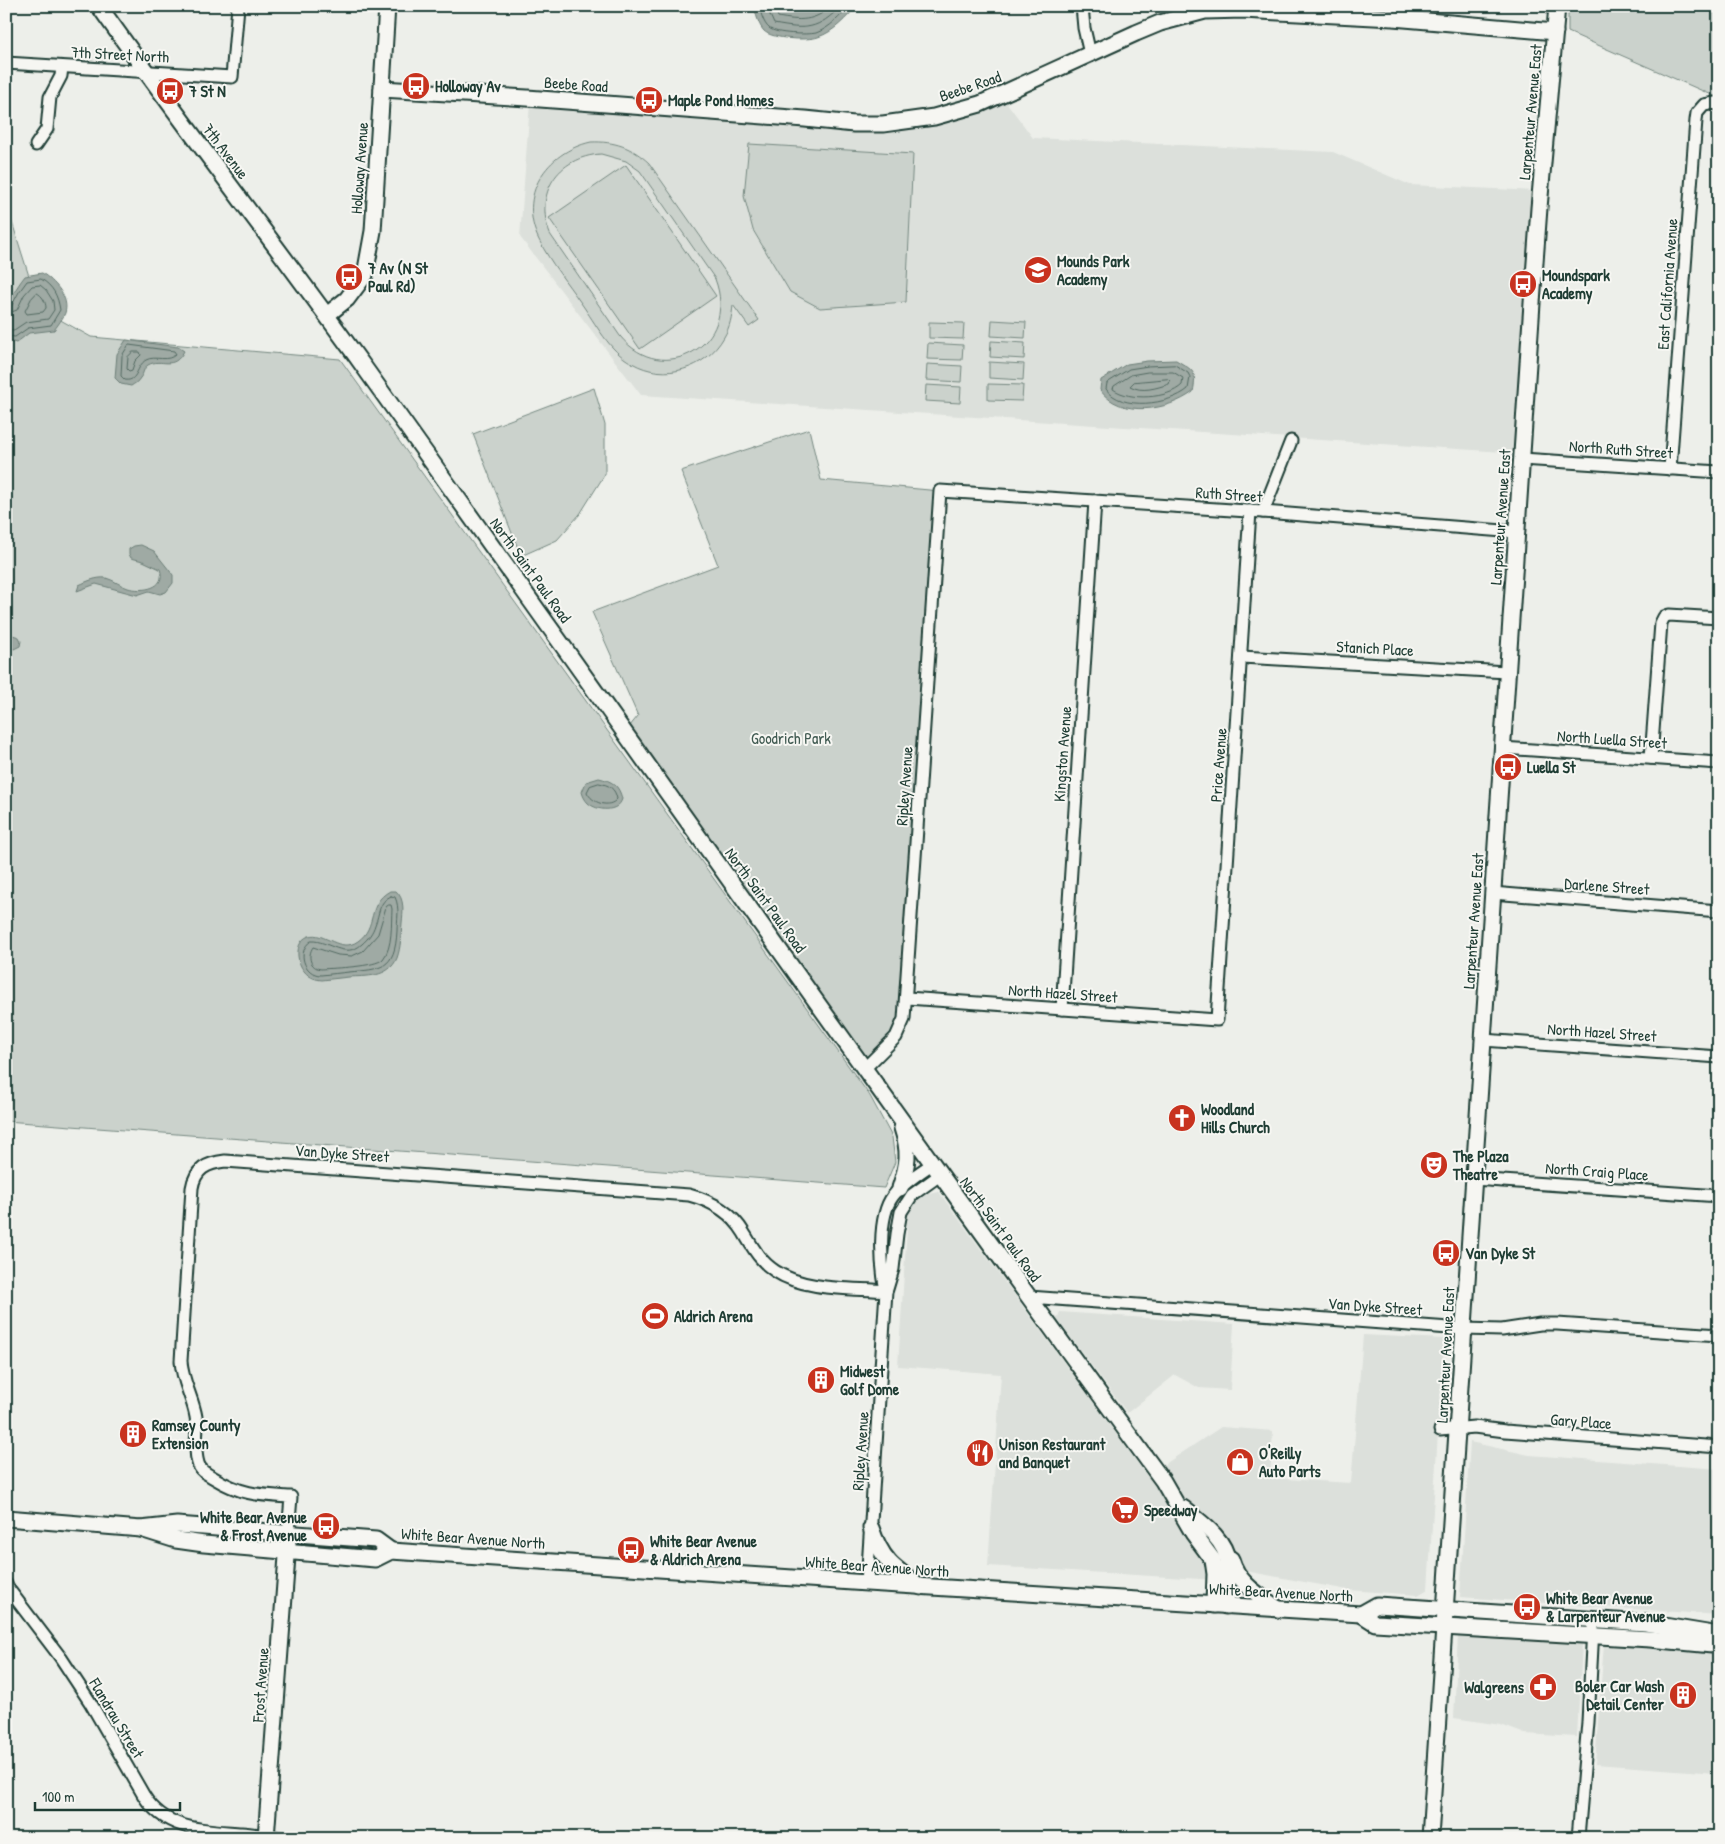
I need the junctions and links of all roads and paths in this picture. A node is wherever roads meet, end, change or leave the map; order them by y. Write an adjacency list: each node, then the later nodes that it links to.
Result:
1 (99, 6): 11 (street, 7th Avenue)
2 (238, 6): 11 (street, 7th Street North)
3 (387, 6): 12 (street, Holloway Avenue)
4 (1082, 6): 8 (street)
5 (1557, 6): 7 (street, Larpenteur Avenue East)
6 (1205, 8): 7 (street, Beebe Road); 8 (street, Beebe Road)
7 (1555, 32): 17 (street, Larpenteur Avenue East)
8 (1090, 54): 12 (street, Beebe Road)
9 (6, 63): 10 (street, 7th Street North)
10 (62, 67): 11 (street, 7th Street North); 14 (street)
11 (146, 72): 15 (street, 7th Avenue)
12 (382, 89): 15 (street, Holloway Avenue)
13 (1719, 105): 18 (street, East California Avenue)
14 (36, 145)
15 (327, 315): 38 (street, North Saint Paul Road)
16 (1291, 441): 23 (street)
17 (1522, 459): 18 (street, North Ruth Street); 24 (street, Larpenteur Avenue East)
18 (1670, 469): 19 (street, North Ruth Street)
19 (1719, 472)
20 (940, 491): 21 (street, Ruth Street); 33 (street, Ripley Avenue)
21 (1095, 501): 22 (street, Ruth Street); 34 (street, Kingston Avenue)
22 (1250, 511): 23 (street, Ruth Street); 26 (street, Price Avenue)
23 (1263, 512): 24 (street, Ruth Street)
24 (1516, 532): 27 (street, Larpenteur Avenue East)
25 (1719, 618): 29 (street)
26 (1241, 657): 27 (street, Stanich Place); 35 (street, Price Avenue)
27 (1507, 672): 28 (street, Larpenteur Avenue East)
28 (1502, 748): 29 (street, North Luella Street); 31 (street, Larpenteur Avenue East)
29 (1651, 758): 30 (street, North Luella Street)
30 (1719, 763)
31 (1492, 893): 32 (street, Darlene Street); 36 (street, Larpenteur Avenue East)
32 (1719, 911)
33 (907, 998): 34 (street, North Hazel Street); 38 (street, Ripley Avenue)
34 (1062, 1009): 35 (street, North Hazel Street)
35 (1217, 1020)
36 (1482, 1040): 37 (street, North Hazel Street); 41 (street, Larpenteur Avenue East)
37 (1719, 1057)
38 (865, 1068): 39 (street, North Saint Paul Road)
39 (899, 1117): 40 (street, North Saint Paul Road); 42 (street)
40 (936, 1169): 42 (street, Ripley Avenue); 44 (street, Ripley Avenue); 45 (street, North Saint Paul Road)
41 (1473, 1178): 43 (street, North Craig Place); 46 (street, Larpenteur Avenue East)
42 (900, 1188): 44 (street, Ripley Avenue)
43 (1719, 1196)
44 (886, 1291): 53 (street, Ripley Avenue); 55 (street, Van Dyke Street)
45 (1029, 1298): 46 (street, Van Dyke Street); 51 (street, North Saint Paul Road)
46 (1463, 1329): 47 (street, Van Dyke Street); 48 (street, Larpenteur Avenue East)
47 (1719, 1335)
48 (1458, 1429): 49 (street, Gary Place); 50 (street, Gary Place); 64 (street, Larpenteur Avenue East)
49 (1440, 1430)
50 (1719, 1447)
51 (1178, 1504): 56 (street, North Saint Paul Road); 62 (street, North Saint Paul Road)
52 (6, 1518): 54 (street, White Bear Avenue North)
53 (871, 1528): 59 (street, Ripley Avenue); 61 (street)
54 (141, 1529): 55 (street, White Bear Avenue North); 58 (street, White Bear Avenue North)
55 (288, 1534): 57 (street, White Bear Avenue North); 58 (street, Frost Avenue)
56 (1220, 1544): 62 (street, North Saint Paul Road); 63 (street)
57 (391, 1550): 58 (street, White Bear Avenue North); 59 (street, White Bear Avenue North)
58 (287, 1552): 71 (street, Frost Avenue)
59 (867, 1583): 61 (street, White Bear Avenue North)
60 (6, 1584): 71 (street, Flandrau Street)
61 (921, 1587): 62 (street, White Bear Avenue North)
62 (1220, 1606): 63 (street, White Bear Avenue North)
63 (1278, 1609): 65 (street, White Bear Avenue North)
64 (1446, 1609): 65 (street, White Bear Avenue North); 66 (street, White Bear Avenue North); 67 (street, Larpenteur Avenue East)
65 (1361, 1614): 67 (street, White Bear Avenue North)
66 (1593, 1620): 68 (street, White Bear Avenue North); 69 (street)
67 (1445, 1626): 69 (street, White Bear Avenue North); 73 (street, Larpenteur Avenue East)
68 (1719, 1635)
69 (1592, 1636): 70 (street, White Bear Avenue North); 74 (street)
70 (1719, 1644)
71 (266, 1837): 72 (street, Flandrau Street)
72 (283, 1838)
73 (1430, 1838)
74 (1578, 1838)

